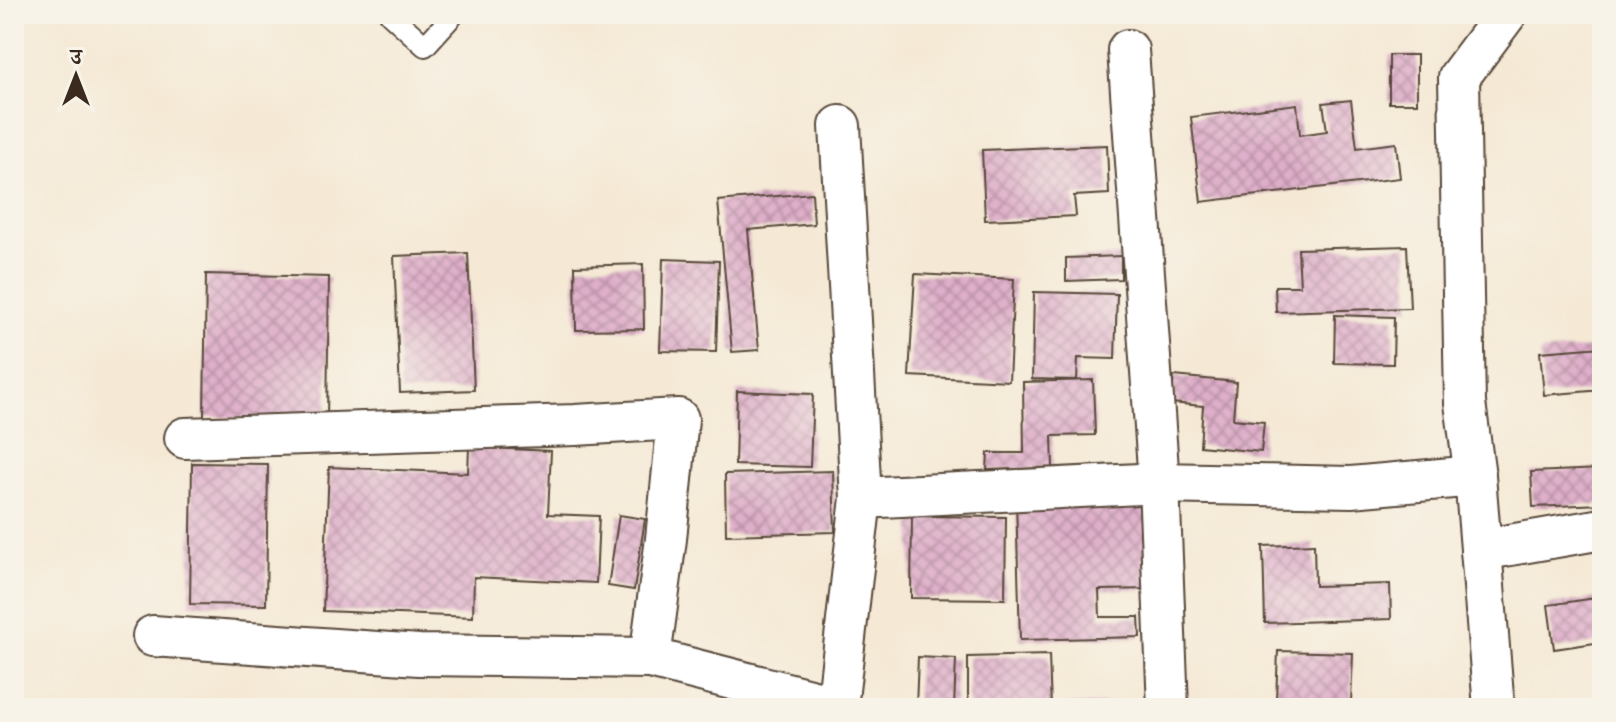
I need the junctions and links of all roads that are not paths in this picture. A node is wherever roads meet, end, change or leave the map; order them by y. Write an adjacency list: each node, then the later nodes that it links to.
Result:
1 (390, 14): 2 (lane)
2 (454, 14)
3 (1506, 14): 7 (street)
4 (1128, 50): 8 (street)
5 (840, 126): 9 (street)
6 (185, 438): 13 (street)
7 (1475, 476): 8 (street); 11 (street)
8 (1159, 483): 9 (street); 15 (street)
9 (861, 498): 14 (street)
10 (1602, 529): 11 (street)
11 (1481, 550): 16 (street)
12 (153, 636): 13 (street)
13 (650, 658): 14 (street)
14 (837, 707)
15 (1168, 708)
16 (1494, 708)

